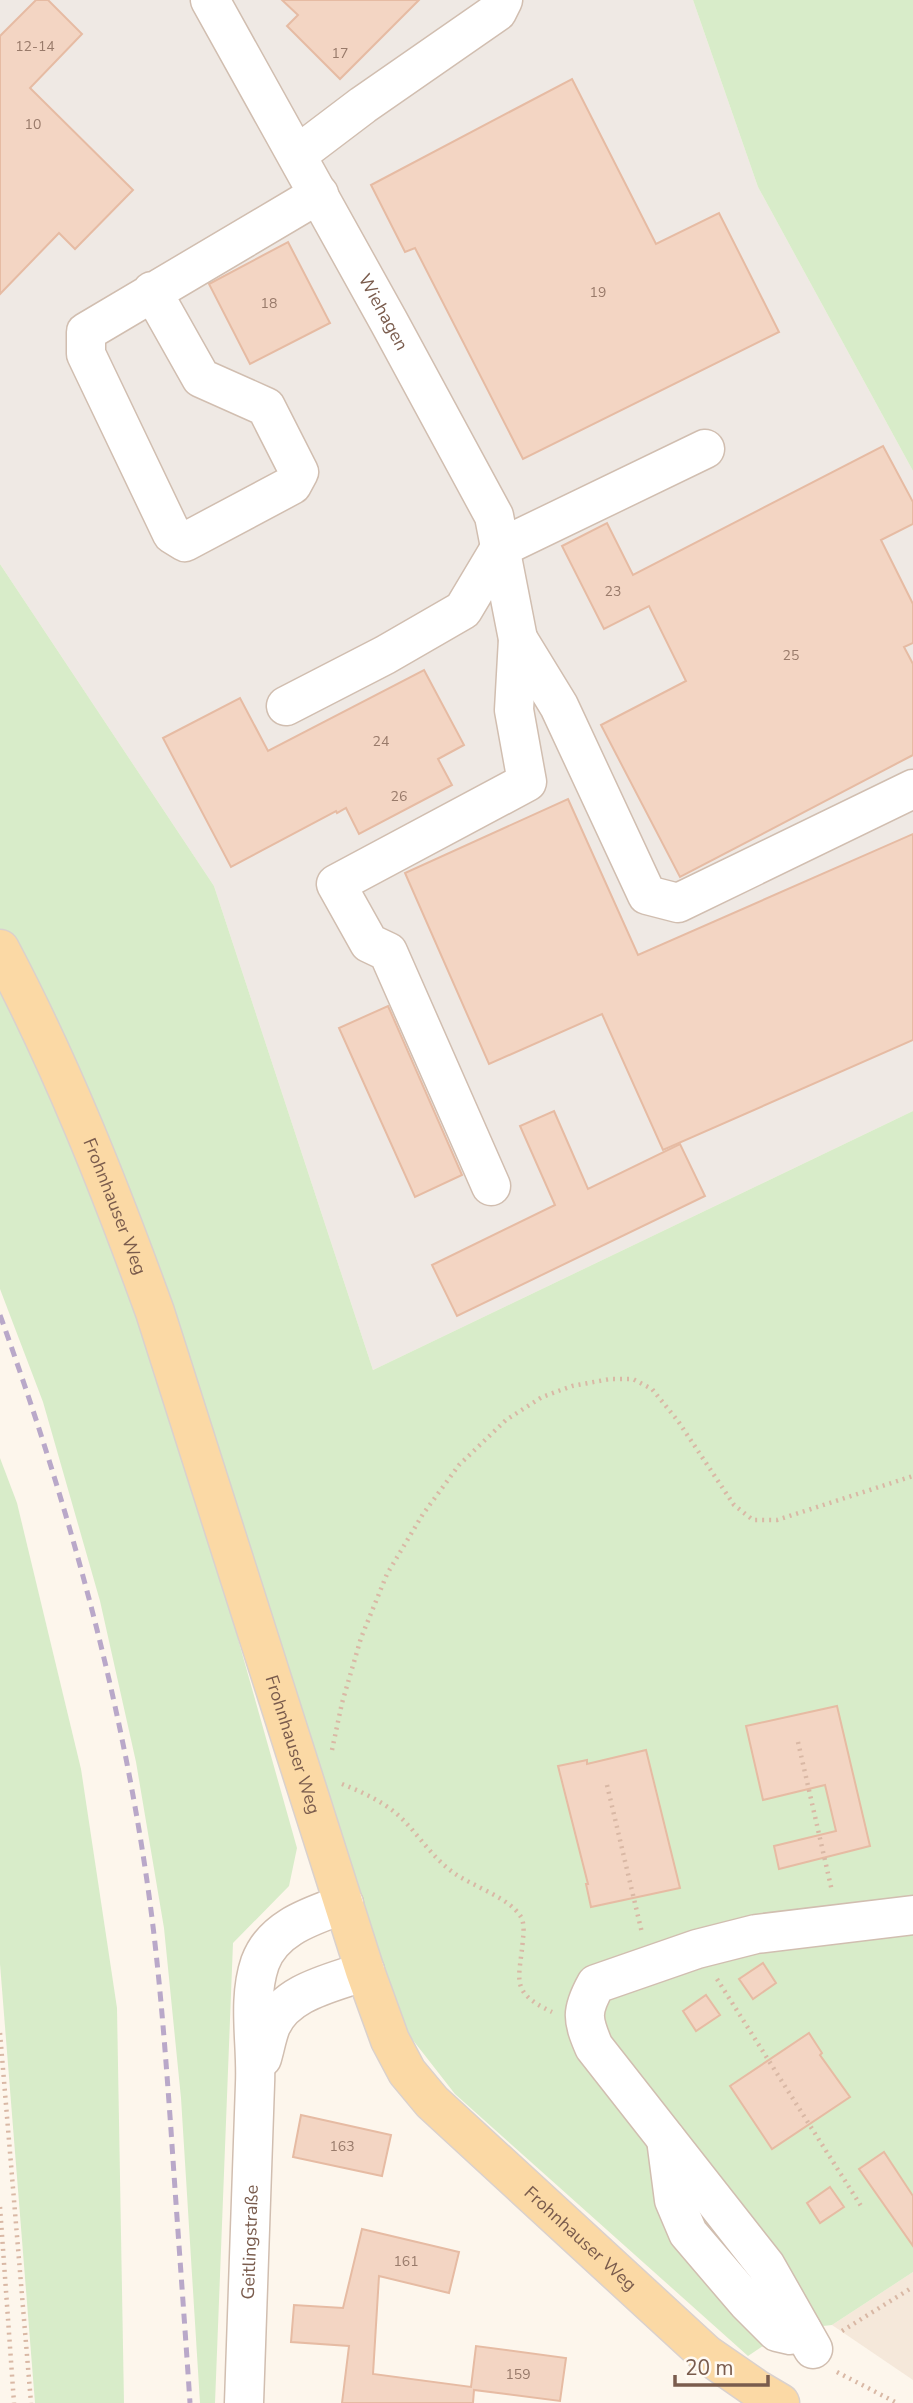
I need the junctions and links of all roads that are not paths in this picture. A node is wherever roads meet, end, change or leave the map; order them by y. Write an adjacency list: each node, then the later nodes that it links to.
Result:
1 (210, 0): 3 (street, Wiehagen)
2 (503, 0): 3 (street)
3 (296, 155): 4 (street, Wiehagen)
4 (319, 194): 5 (street); 7 (street, Wiehagen)
5 (152, 291): 5 (street)
6 (705, 449): 7 (street)
7 (500, 548): 8 (street, Wiehagen); 9 (street)
8 (518, 639): 10 (street); 12 (street)
9 (286, 706)
10 (913, 789)
11 (0, 949): 13 (main road, Frohnhauser Weg)
12 (491, 1186)
13 (344, 1904): 15 (main road, Frohnhauser Weg); 16 (street, Geitlingstraße)
14 (913, 1915): 17 (street)
15 (365, 1971): 16 (street, Geitlingstraße); 19 (main road, Frohnhauser Weg)
16 (256, 2080): 18 (street, Geitlingstraße)
17 (808, 2340)
18 (244, 2403)
19 (780, 2403)

